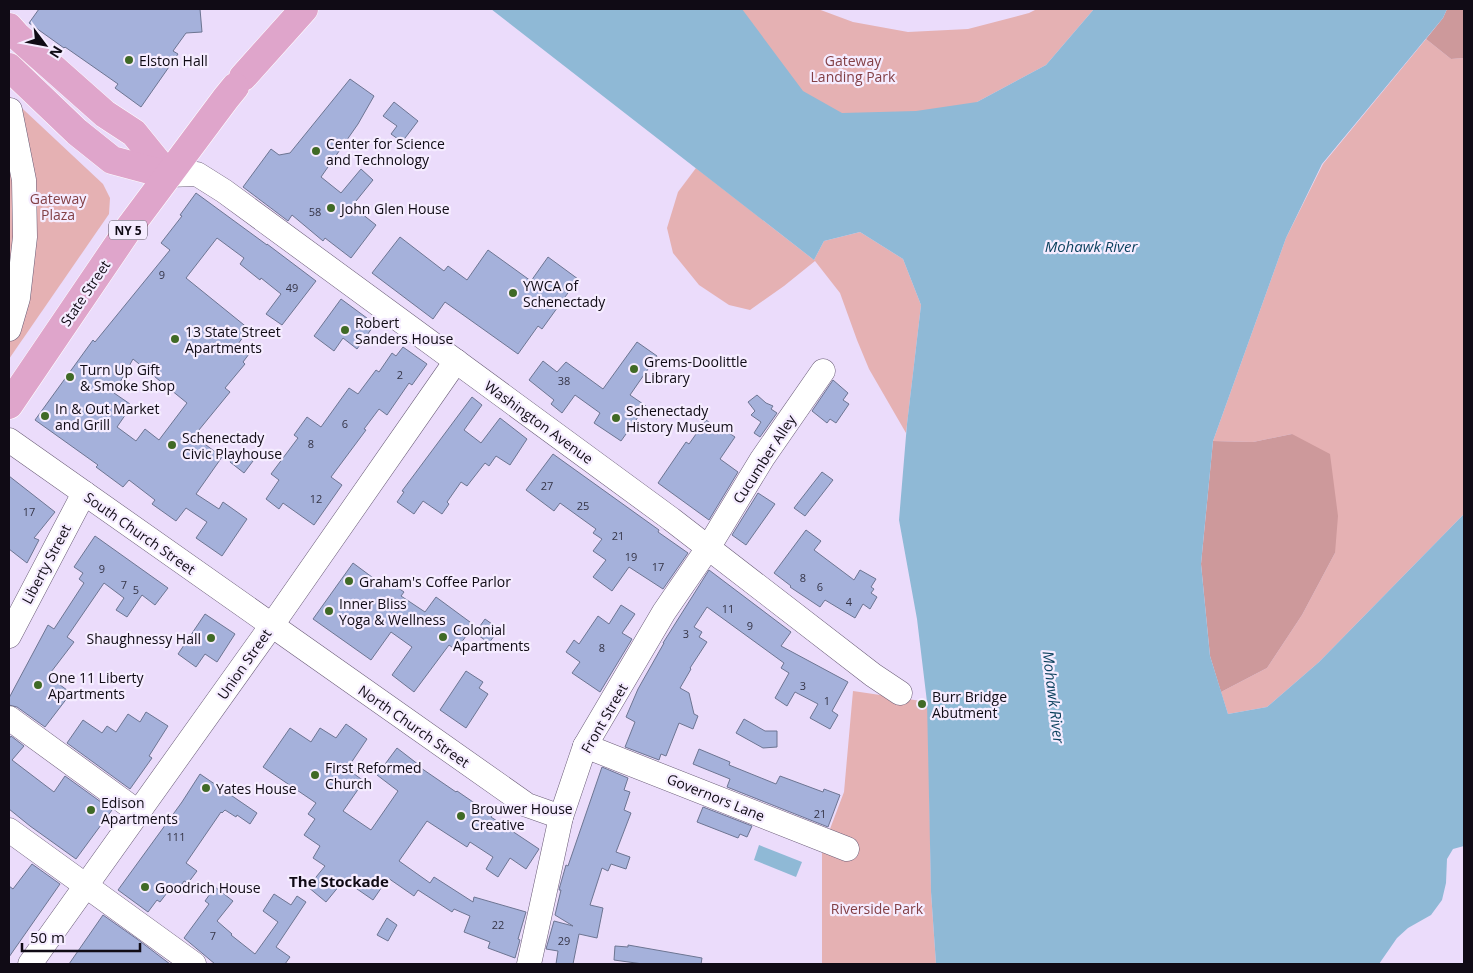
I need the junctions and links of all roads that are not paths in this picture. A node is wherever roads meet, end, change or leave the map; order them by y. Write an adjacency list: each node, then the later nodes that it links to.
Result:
1 (304, 9): 6 (main road, State Street / NY 5)
2 (9, 28): 6 (main road)
3 (10, 67): 6 (main road, Washington Avenue)
4 (10, 110): 8 (street)
5 (9, 146): 7 (street)
6 (168, 175): 9 (street, Washington Avenue); 11 (main road, State Street / NY 5)
7 (9, 284)
8 (9, 329)
9 (456, 361): 14 (street, Washington Avenue); 15 (street, Union Street)
10 (822, 371): 14 (street, Cucumber Alley)
11 (9, 405)
12 (9, 440): 13 (street, South Church Street)
13 (84, 493): 15 (street, South Church Street); 16 (street, Liberty Street)
14 (708, 548): 17 (street, Washington Avenue); 19 (street, Front Street)
15 (272, 626): 20 (street, Union Street); 21 (street, North Church Street)
16 (9, 636)
17 (900, 694)
18 (9, 718): 20 (street)
19 (585, 746): 21 (street, Front Street); 23 (street, Governors Lane)
20 (138, 812): 24 (street, Union Street)
21 (561, 817): 27 (street, Front Street)
22 (9, 830): 24 (street)
23 (847, 849)
24 (86, 886): 25 (street, Union Street); 26 (street)
25 (30, 964)
26 (194, 964)
27 (528, 964)

